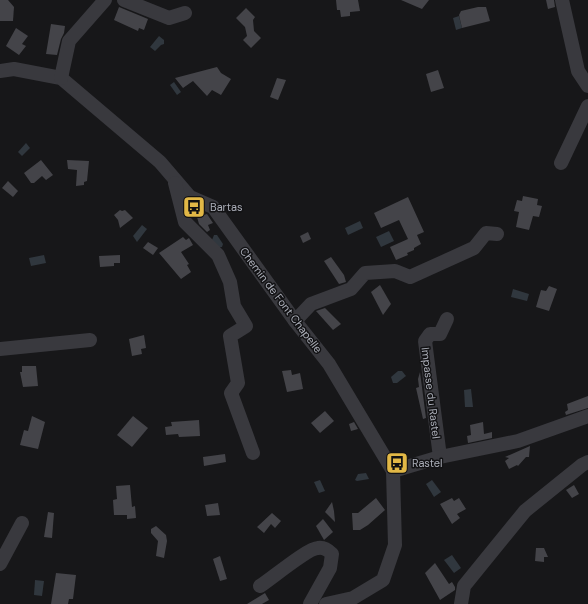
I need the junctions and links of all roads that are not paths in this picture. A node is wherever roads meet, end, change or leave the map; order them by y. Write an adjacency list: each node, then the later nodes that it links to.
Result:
1 (105, 0): 6 (street)
2 (124, 0): 4 (street)
3 (562, 0): 7 (street)
4 (185, 13)
5 (0, 71): 6 (street, Chemin de Font Chapelle)
6 (61, 78): 10 (street, Chemin de Font Chapelle)
7 (588, 86)
8 (588, 106): 9 (street)
9 (560, 163)
10 (174, 179): 13 (street, Chemin de Font Chapelle); 17 (street)
11 (497, 234): 13 (street)
12 (447, 319): 18 (street, Impasse du Rastel)
13 (295, 321): 20 (street, Chemin de Font Chapelle)
14 (90, 340): 15 (street)
15 (0, 348)
16 (588, 416): 18 (street)
17 (253, 453)
18 (440, 457): 20 (street)
19 (588, 462): 26 (street)
20 (393, 471): 25 (street, Chemin de Font Chapelle)
21 (22, 522): 22 (street)
22 (0, 564)
23 (260, 586): 24 (street)
24 (310, 604)
25 (326, 604)
26 (461, 604)

